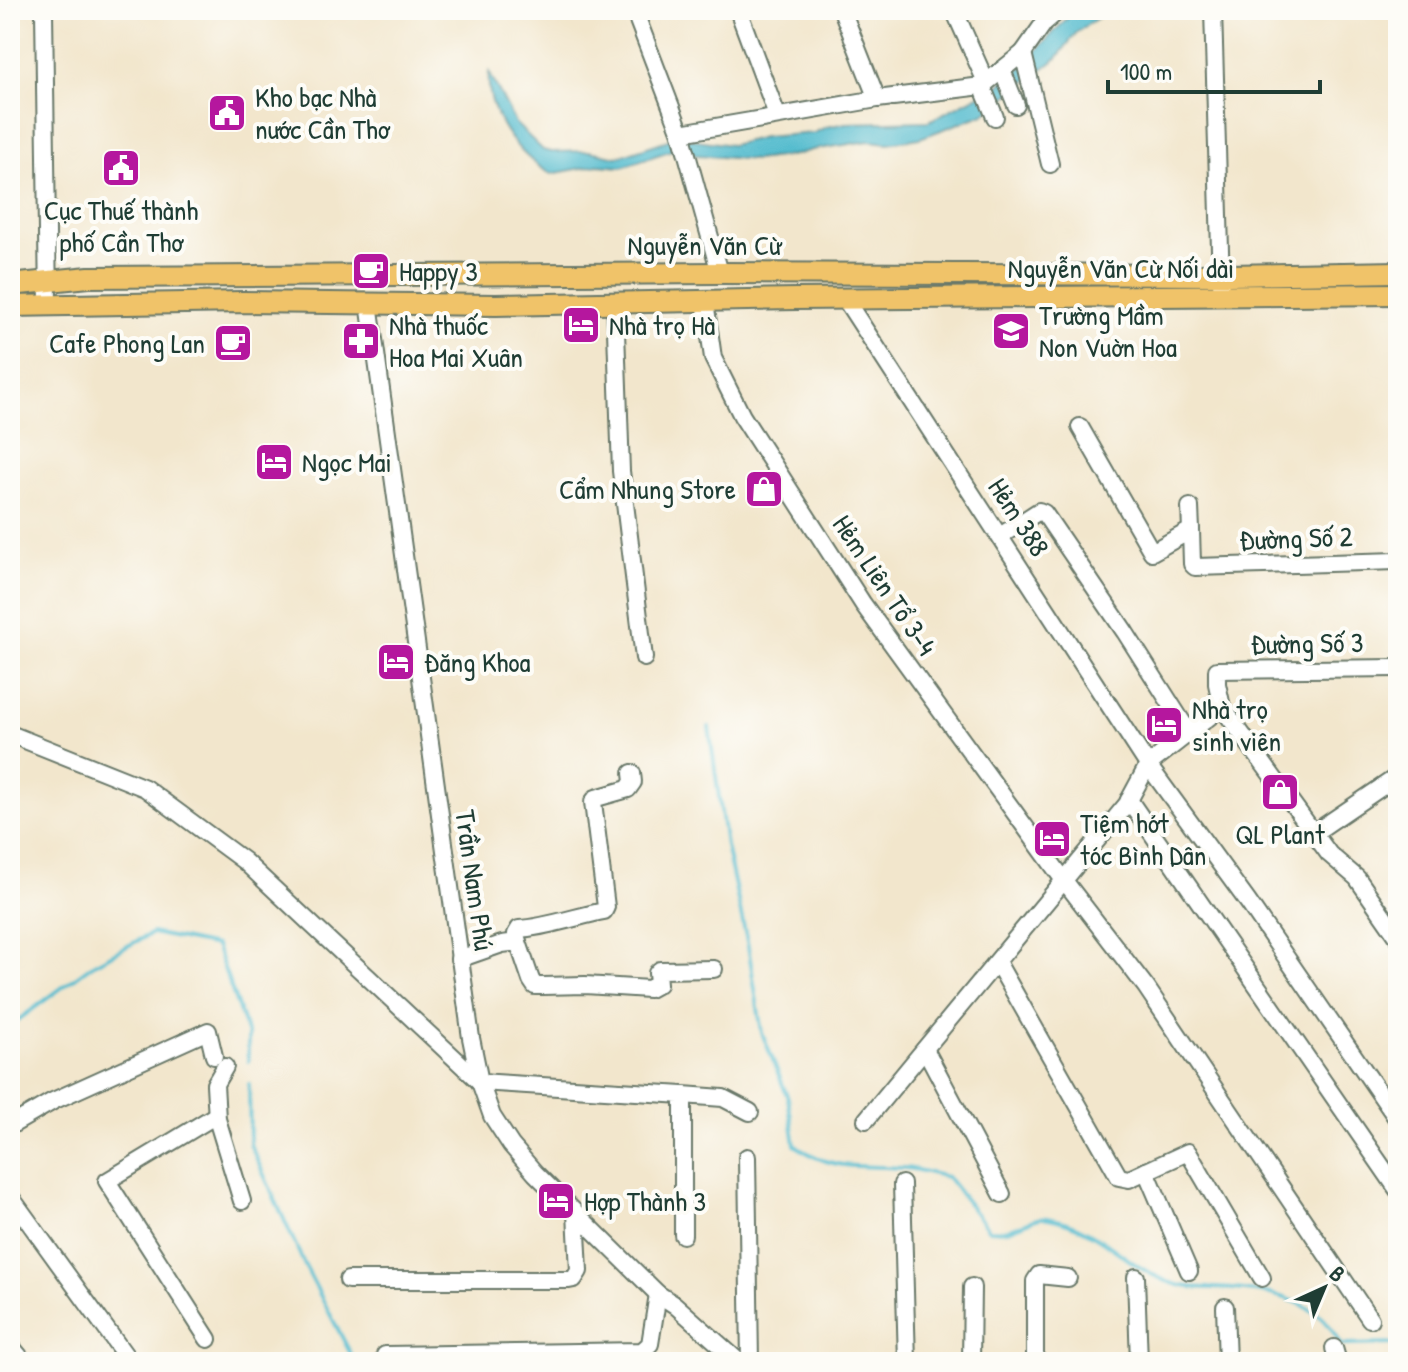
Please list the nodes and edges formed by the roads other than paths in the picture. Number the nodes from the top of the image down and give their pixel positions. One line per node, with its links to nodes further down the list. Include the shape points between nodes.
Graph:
1 (44, 10): 19 (street)
2 (634, 10): 15 (street)
3 (738, 10): 14 (street)
4 (842, 10): 11 (street)
5 (954, 10): 10 (street)
6 (1059, 10): 8 (street, via 1044,23)
7 (1213, 10): 21 (street)
8 (1024, 56): 9 (street); 16 (street)
9 (1003, 73): 10 (street); 12 (street)
10 (984, 86): 11 (street); 13 (street)
11 (877, 99): 14 (street)
12 (1014, 100)
13 (993, 113)
14 (777, 115): 15 (street)
15 (682, 134): 18 (street)
16 (1050, 164)
17 (1398, 272): 21 (main road, Nguyễn Văn Cừ)
18 (720, 273): 19 (main road, Nguyễn Văn Cừ, via 89,277); 21 (main road, Nguyễn Văn Cừ)
19 (48, 283): 20 (main road, Nguyễn Văn Cừ); 27 (street)
20 (10, 285)
21 (1221, 285): 22 (main road, Nguyễn Văn Cừ Nối dài); 23 (main road, Nguyễn Văn Cừ Nối dài)
22 (1398, 294)
23 (845, 299): 24 (main road, Nguyễn Văn Cừ); 32 (street, Hẻm 388)
24 (705, 301): 26 (main road, Nguyễn Văn Cừ); 44 (street, Hẻm Liên Tổ 3-4, via 713,358 742,416 863,604)
25 (369, 303): 26 (main road, Nguyễn Văn Cừ); 27 (main road, Nguyễn Văn Cừ); 47 (street, Trần Nam Phú)
26 (615, 303): 34 (street, via 621,471)
27 (48, 305): 28 (main road, Nguyễn Văn Cừ)
28 (10, 306)
29 (1080, 427): 31 (street, via 1155,558)
30 (1190, 507): 31 (street)
31 (1191, 530): 33 (street, Đường Số 2, via 1195,567)
32 (1000, 536): 37 (street, via 1039,511 1044,513); 39 (street, Hẻm 388)
33 (1398, 561)
34 (644, 658)
35 (1398, 668): 36 (street, Đường Số 3, via 1217,670)
36 (1222, 707): 37 (street); 43 (street)
37 (1188, 731): 39 (street)
38 (10, 734): 51 (street, via 145,788 231,852)
39 (1148, 765): 42 (street); 56 (street, Hẻm 388)
40 (632, 773): 46 (street, via 628,789 593,802 604,911 519,929)
41 (1398, 776): 43 (street)
42 (1129, 800): 44 (street); 61 (street)
43 (1314, 833): 45 (street, via 1333,859 1357,878)
44 (1063, 879): 48 (street); 75 (street, Hẻm Liên Tổ 3-4, via 1155,999)
45 (1398, 937)
46 (518, 942): 47 (street); 49 (street, via 535,986 649,989 658,984 660,970)
47 (459, 959): 51 (street, Trần Nam Phú)
48 (997, 962): 50 (street); 59 (street, via 1119,1177 1129,1179)
49 (714, 969)
50 (925, 1049): 55 (street); 62 (street)
51 (480, 1082): 52 (street); 65 (street, Trần Nam Phú, via 492,1116 511,1145)
52 (683, 1095): 53 (street, via 723,1098); 66 (street)
53 (750, 1112)
54 (217, 1119): 57 (street, via 220,1062 208,1031); 64 (street); 76 (street, via 212,1117 107,1181)
55 (866, 1120)
56 (1398, 1120)
57 (10, 1126)
58 (747, 1157): 82 (street)
59 (1146, 1171): 67 (street); 70 (street, via 1188,1152)
60 (902, 1184): 83 (street)
61 (1398, 1190)
62 (1002, 1194)
63 (10, 1196): 80 (street)
64 (242, 1201)
65 (576, 1213): 71 (street, via 579,1271 574,1279); 73 (street, Trần Nam Phú)
66 (683, 1235)
67 (1189, 1271)
68 (1136, 1277): 86 (street)
69 (1068, 1278): 85 (street, via 1039,1275 1035,1281)
70 (1262, 1278)
71 (348, 1280)
72 (972, 1287): 84 (street)
73 (658, 1294): 78 (street, via 650,1344 642,1351); 81 (street, Trần Nam Phú)
74 (1225, 1307): 87 (street)
75 (1370, 1319)
76 (208, 1339)
77 (10, 1345): 79 (street)
78 (385, 1355)
79 (24, 1362)
80 (130, 1362)
81 (739, 1362)
82 (750, 1362)
83 (907, 1362)
84 (971, 1362)
85 (1035, 1362)
86 (1139, 1362)
87 (1227, 1362)

